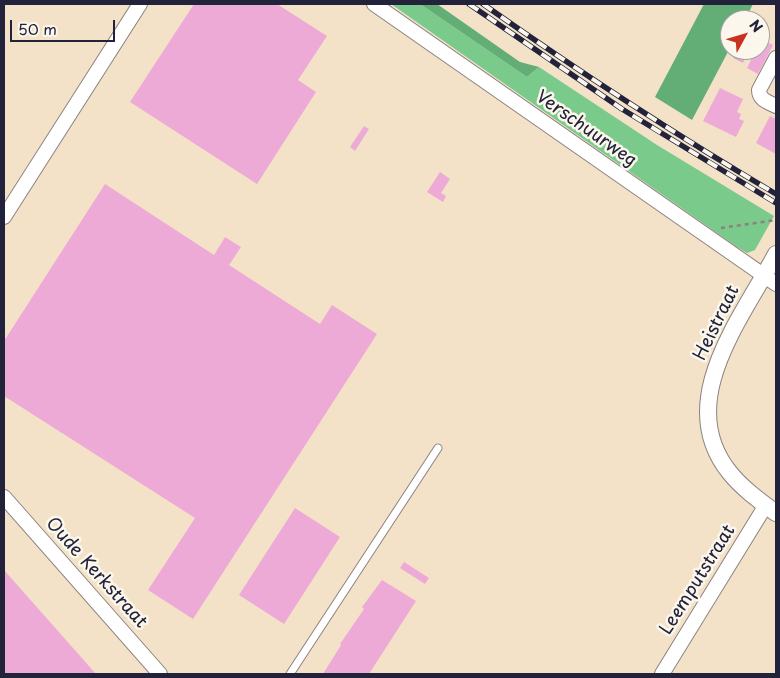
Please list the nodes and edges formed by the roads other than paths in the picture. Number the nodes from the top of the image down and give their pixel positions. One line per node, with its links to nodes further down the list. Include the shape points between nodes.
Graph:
1 (140, 4): 5 (street)
2 (374, 4): 7 (street, Verschuurweg)
3 (776, 58): 4 (street, via 759,90 761,98)
4 (776, 106)
5 (4, 217)
6 (776, 254): 7 (street, Heistraat)
7 (770, 280): 10 (street, Heistraat, via 737,321 719,359 709,399 709,422 715,448 730,472 748,492)
8 (438, 448): 12 (lane)
9 (4, 497): 11 (street, Oude Kerkstraat)
10 (771, 509): 13 (street, Leemputstraat)
11 (160, 674)
12 (290, 674)
13 (662, 674)

